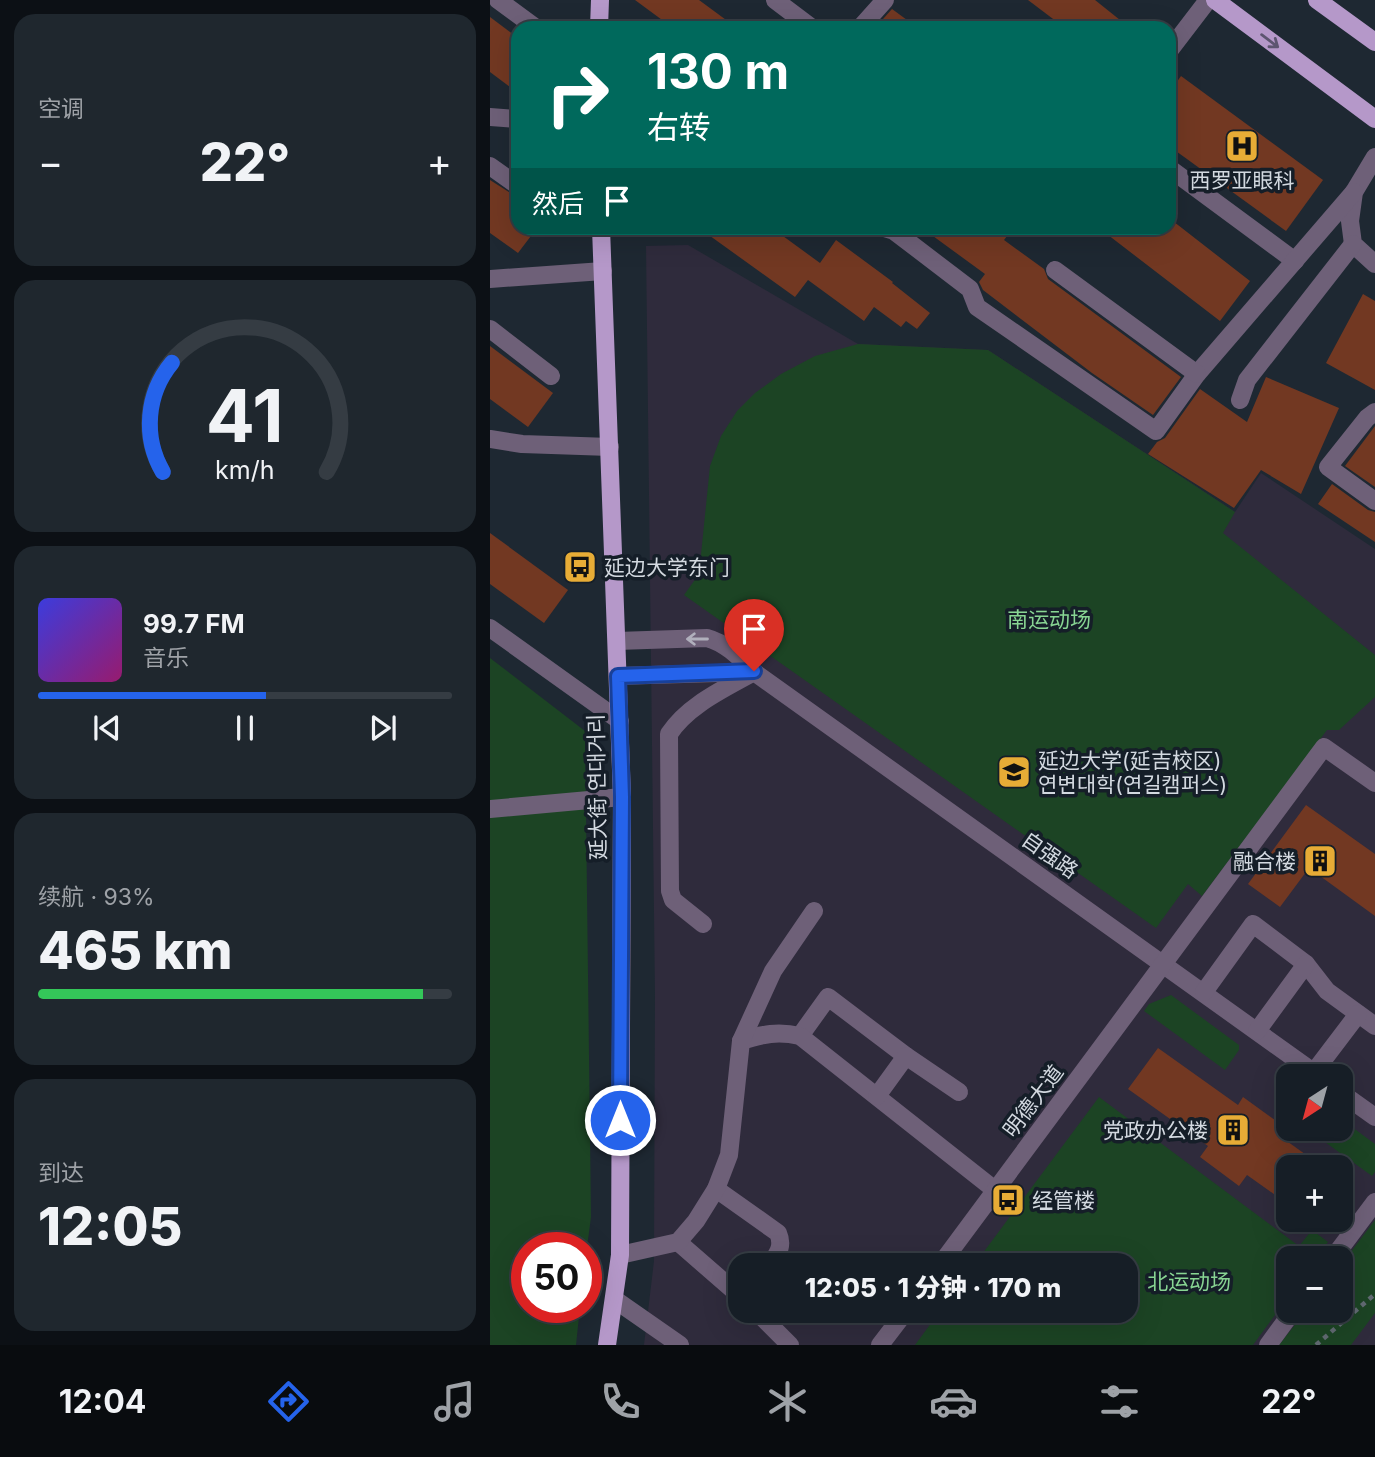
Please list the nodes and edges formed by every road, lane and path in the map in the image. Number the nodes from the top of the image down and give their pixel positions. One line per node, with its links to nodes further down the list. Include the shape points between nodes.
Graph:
1 (498, 0): 8 (lane)
2 (600, 0): 9 (main road)
3 (775, 0): 10 (lane)
4 (885, 0): 11 (lane)
5 (1208, 0): 12 (lane)
6 (1215, 0): 16 (main road, one-way to 16)
7 (1317, 0): 13 (main road)
8 (526, 21)
9 (602, 21)
10 (803, 21)
11 (866, 21)
12 (1176, 42)
13 (1375, 43)
14 (490, 117): 15 (lane)
15 (511, 118)
16 (1375, 119)
17 (1375, 158): 21 (lane)
18 (490, 166): 20 (lane)
19 (1176, 173): 25 (lane)
20 (511, 181)
21 (1353, 192): 24 (lane); 25 (lane)
22 (601, 235): 28 (main road, 延大街 연대거리)
23 (899, 235): 31 (lane, via 970,289 977,307 1156,431)
24 (1353, 244): 26 (lane); 33 (lane, via 1247,380)
25 (1295, 261): 31 (lane)
26 (1375, 264)
27 (1055, 270): 31 (lane)
28 (603, 271): 29 (lane); 36 (main road, 延大街 연대거리)
29 (490, 279)
30 (490, 329): 32 (lane)
31 (1197, 374)
32 (551, 376)
33 (1240, 400)
34 (1375, 412): 37 (lane, via 1328,467)
35 (490, 439): 36 (lane)
36 (610, 447): 39 (main road, 延大街 연대거리)
37 (1375, 501)
38 (490, 628): 42 (lane)
39 (617, 641): 40 (lane, 自强路, one-way to 39, via 735,653 707,638); 41 (main road, 延大街 연대거리)
40 (754, 671): 41 (lane); 47 (lane, via 692,709 669,734 670,891 673,900); 48 (lane, 自强路)
41 (618, 676): 42 (main road, 延大街 연대거리)
42 (620, 721): 44 (main road, 延大街 연대거리)
43 (1375, 783): 48 (lane, 明德大道, via 1324,747)
44 (622, 797): 45 (lane); 70 (main road, 延大街 연대거리)
45 (490, 808)
46 (814, 911): 55 (lane, via 774,971)
47 (703, 924)
48 (1164, 963): 50 (lane, 自强路); 64 (lane, 明德大道)
49 (1306, 964): 50 (lane, via 1253,924); 51 (lane, via 1327,991); 53 (lane)
50 (1203, 992): 53 (lane, 自强路)
51 (1358, 1014): 52 (lane); 58 (lane)
52 (1375, 1026)
53 (1257, 1031): 57 (lane, 自强路)
54 (800, 1036): 55 (lane, via 781,1031); 56 (lane, via 828,997); 60 (lane)
55 (741, 1041): 63 (lane, via 729,1156)
56 (906, 1056): 59 (lane); 60 (lane)
57 (1303, 1064)
58 (1324, 1064)
59 (959, 1092)
60 (877, 1096): 64 (lane)
61 (1353, 1100): 62 (lane)
62 (1373, 1112)
63 (716, 1189): 66 (lane); 68 (lane, via 778,1233)
64 (995, 1190): 69 (lane, 明德大道)
65 (1375, 1202): 67 (lane)
66 (678, 1242): 70 (lane); 71 (lane)
67 (1342, 1246)
68 (778, 1253)
69 (949, 1253)
70 (620, 1255): 73 (main road, 延大街 연대거리)
71 (728, 1286)
72 (1375, 1294): 82 (path)
73 (614, 1299): 77 (main road, 延大街 연대거리); 78 (lane)
74 (768, 1323): 79 (lane)
75 (897, 1323): 80 (lane)
76 (1284, 1323): 81 (lane)
77 (607, 1345)
78 (680, 1345)
79 (790, 1345)
80 (880, 1345)
81 (1268, 1345)
82 (1316, 1345)

